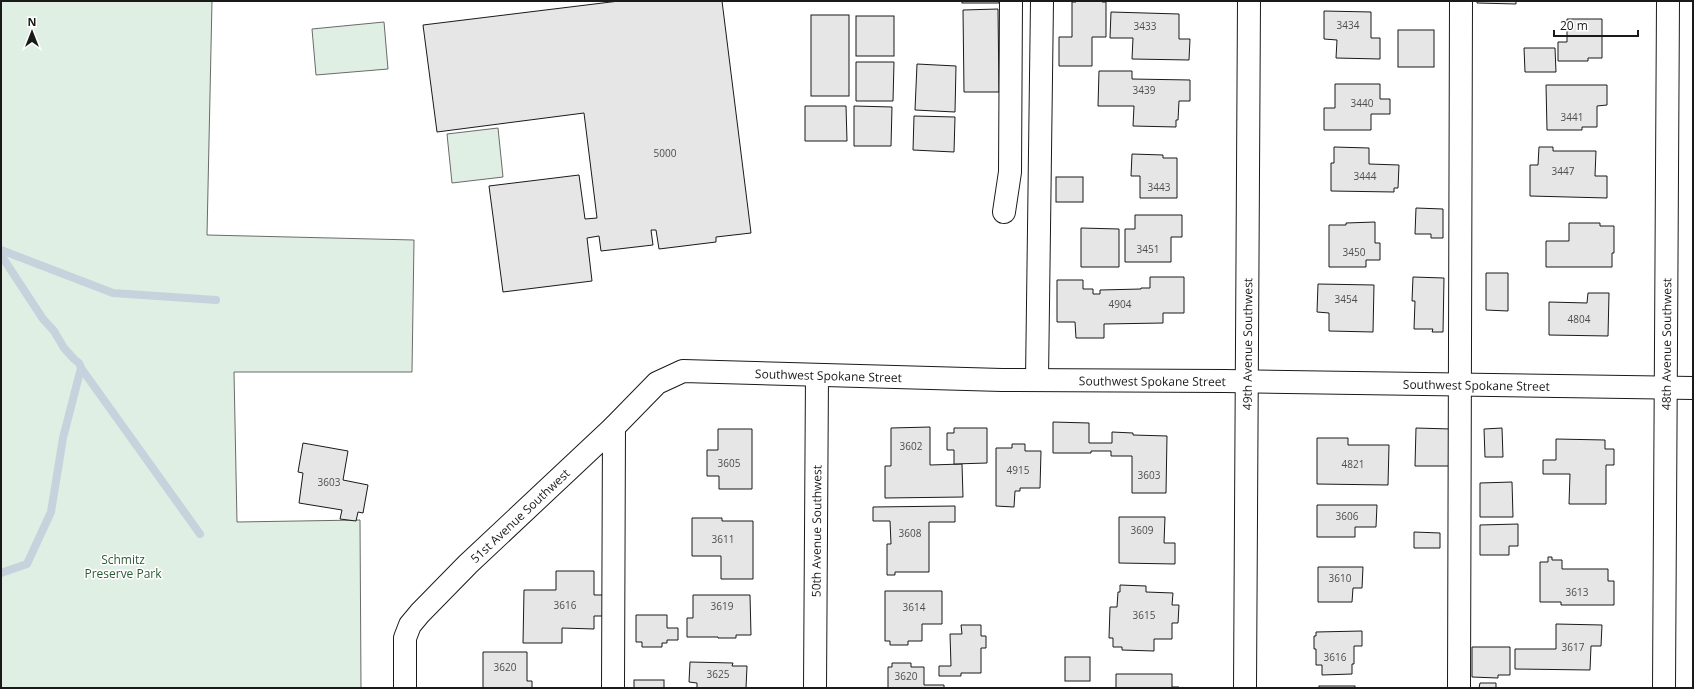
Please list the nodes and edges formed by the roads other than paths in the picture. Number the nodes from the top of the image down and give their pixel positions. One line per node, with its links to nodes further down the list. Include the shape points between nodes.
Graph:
1 (1011, 1): 6 (street, via 1010,172)
2 (1042, 1): 9 (street)
3 (1249, 1): 10 (street, 49th Avenue Southwest)
4 (1461, 1): 11 (street)
5 (1668, 1): 12 (street, 48th Avenue Southwest)
6 (1004, 212)
7 (683, 371): 8 (street, Southwest Spokane Street); 14 (street, 51st Avenue Southwest, via 657,383)
8 (817, 375): 9 (street, Southwest Spokane Street); 17 (street, 50th Avenue Southwest)
9 (1037, 380): 10 (street, Southwest Spokane Street)
10 (1246, 381): 11 (street, Southwest Spokane Street); 18 (street, 49th Avenue Southwest)
11 (1460, 384): 12 (street, Southwest Spokane Street); 19 (street)
12 (1664, 387): 13 (street, Southwest Spokane Street); 20 (street, 48th Avenue Southwest)
13 (1693, 388)
14 (614, 427): 15 (street, 51st Avenue Southwest, via 468,564 410,625 405,638); 16 (street)
15 (405, 688)
16 (613, 688)
17 (815, 688)
18 (1245, 688)
19 (1459, 688)
20 (1664, 688)

